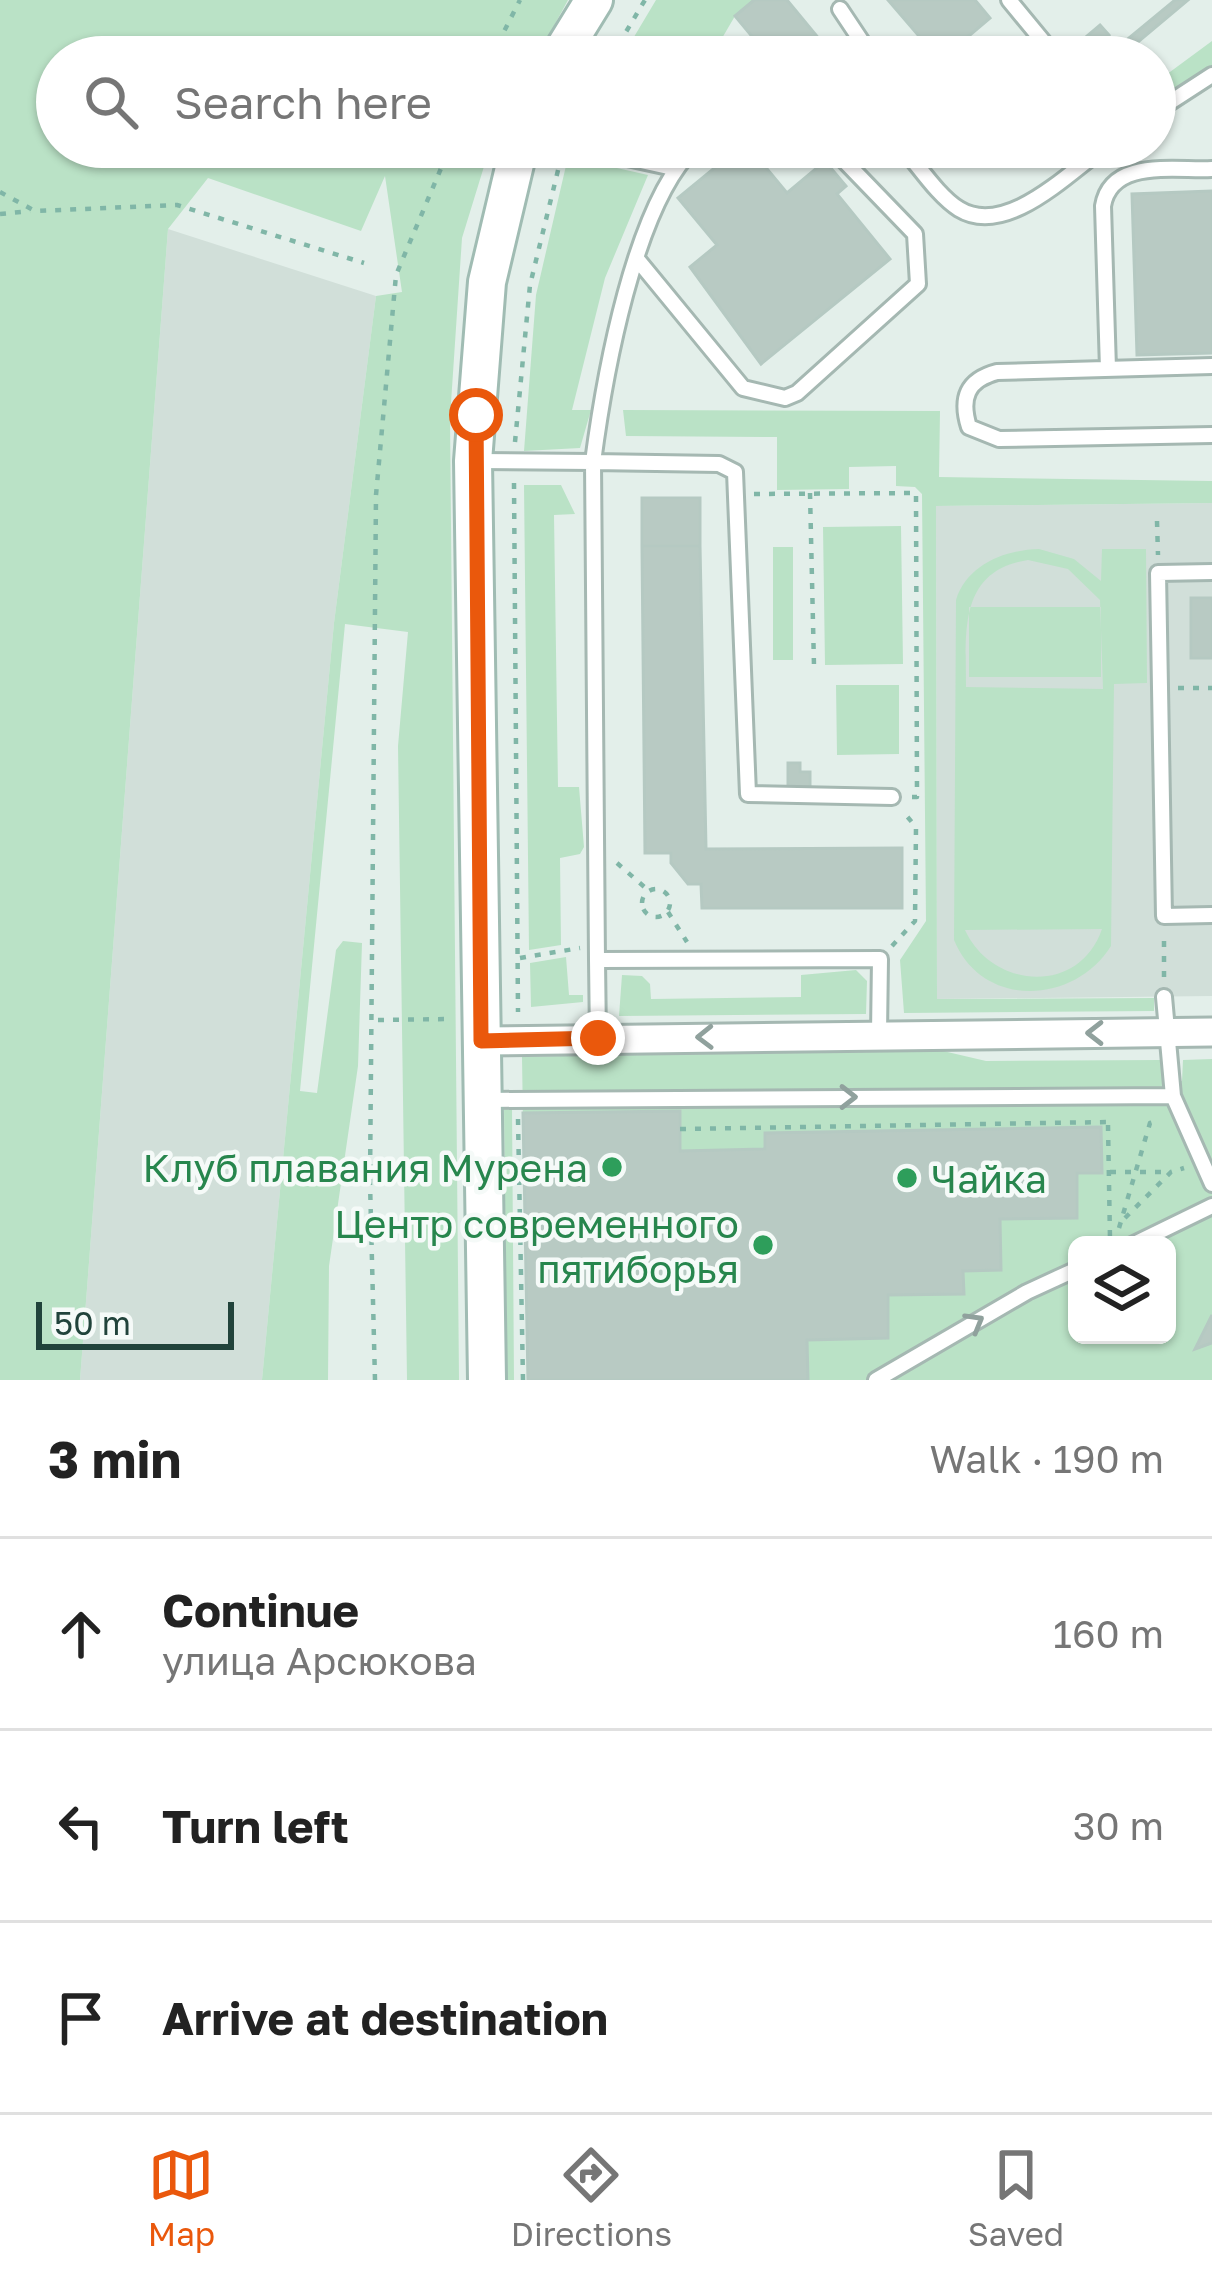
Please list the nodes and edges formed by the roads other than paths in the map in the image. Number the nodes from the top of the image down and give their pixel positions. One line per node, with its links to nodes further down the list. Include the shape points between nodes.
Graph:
1 (594, 0): 4 (street)
2 (1009, 0): 6 (lane)
3 (841, 9): 5 (lane)
4 (572, 36)
5 (858, 36)
6 (1039, 36)
7 (1212, 75): 8 (lane)
8 (1176, 98)
9 (515, 168): 19 (street, via 487,282)
10 (673, 168): 15 (lane)
11 (851, 168): 15 (lane, via 915,234 918,284 797,393 785,398 743,388)
12 (921, 168): 13 (lane, via 958,208 986,218 1012,212)
13 (1076, 168)
14 (1212, 169): 17 (lane, via 1130,172 1110,185 1103,206)
15 (637, 260): 20 (lane)
16 (1212, 366): 17 (lane)
17 (1108, 369): 18 (lane, via 984,376 964,395 969,427 999,439)
18 (1212, 435)
19 (472, 461): 20 (lane); 26 (street)
20 (593, 462): 22 (lane, via 719,464 735,472 743,786 757,798); 24 (lane)
21 (1212, 572): 23 (lane, via 1158,573 1165,916)
22 (892, 797)
23 (1212, 915)
24 (597, 952): 29 (lane, via 880,959); 30 (lane)
25 (1164, 997): 28 (lane)
26 (472, 1030): 30 (street, via 519,1040); 32 (street)
27 (1212, 1031): 28 (street)
28 (1166, 1033): 29 (street, one-way to 29); 31 (lane)
29 (879, 1034): 30 (street, one-way to 30)
30 (598, 1038)
31 (1173, 1096): 32 (lane, one-way to 31); 33 (lane)
32 (499, 1100): 37 (street)
33 (1212, 1184)
34 (1212, 1206): 35 (lane)
35 (1150, 1236)
36 (1068, 1273): 38 (lane, one-way to 36)
37 (487, 1380)
38 (876, 1380)

